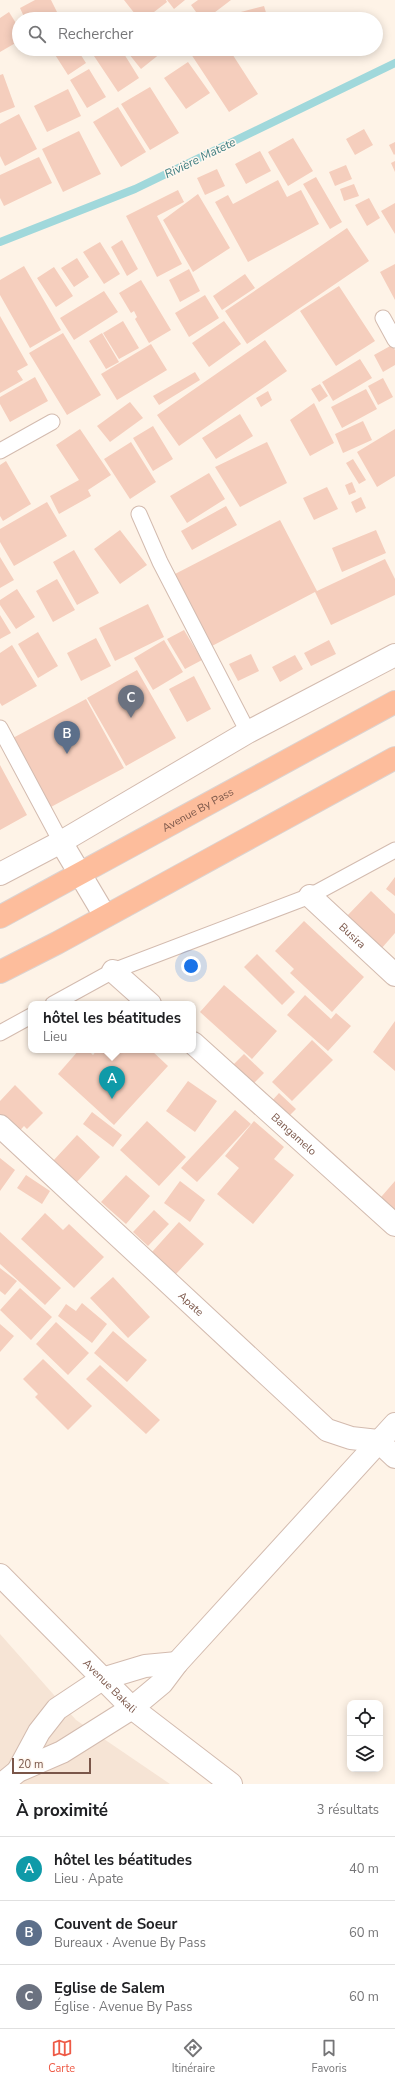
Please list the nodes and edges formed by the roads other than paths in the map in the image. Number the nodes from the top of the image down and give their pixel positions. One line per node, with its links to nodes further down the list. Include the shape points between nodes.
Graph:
1 (383, 318): 2 (lane)
2 (395, 340)
3 (52, 422): 4 (lane)
4 (0, 451)
5 (139, 514): 9 (lane, via 160,562)
6 (395, 655): 9 (street)
7 (395, 702): 14 (highway, Avenue By Pass)
8 (0, 728): 11 (lane)
9 (248, 732): 11 (street)
10 (395, 758): 16 (highway)
11 (61, 842): 13 (street); 14 (street)
12 (395, 850): 15 (lane)
13 (0, 874)
14 (80, 874): 16 (street); 17 (highway, Avenue By Pass)
15 (310, 896): 18 (lane); 20 (street, Busira)
16 (105, 916): 19 (highway)
17 (0, 917)
18 (113, 971): 21 (lane); 22 (street)
19 (0, 972)
20 (395, 975)
21 (58, 1001)
22 (147, 1001)
23 (28, 1018): 24 (lane)
24 (0, 1033)
25 (196, 1046): 27 (street, Bangamelo)
26 (0, 1126): 29 (street, Apate, via 327,1430 351,1438)
27 (395, 1225)
28 (395, 1424): 29 (street)
29 (378, 1441): 30 (street); 32 (street)
30 (395, 1457)
31 (0, 1575): 33 (street, Avenue Bakali)
32 (177, 1663): 33 (street, via 145,1666); 34 (street, via 162,1683)
33 (102, 1679): 34 (street, Avenue Bakali); 35 (street, via 57,1709)
34 (132, 1708): 35 (street, via 62,1752); 36 (street, Avenue Bakali)
35 (6, 1779)
36 (231, 1784)

